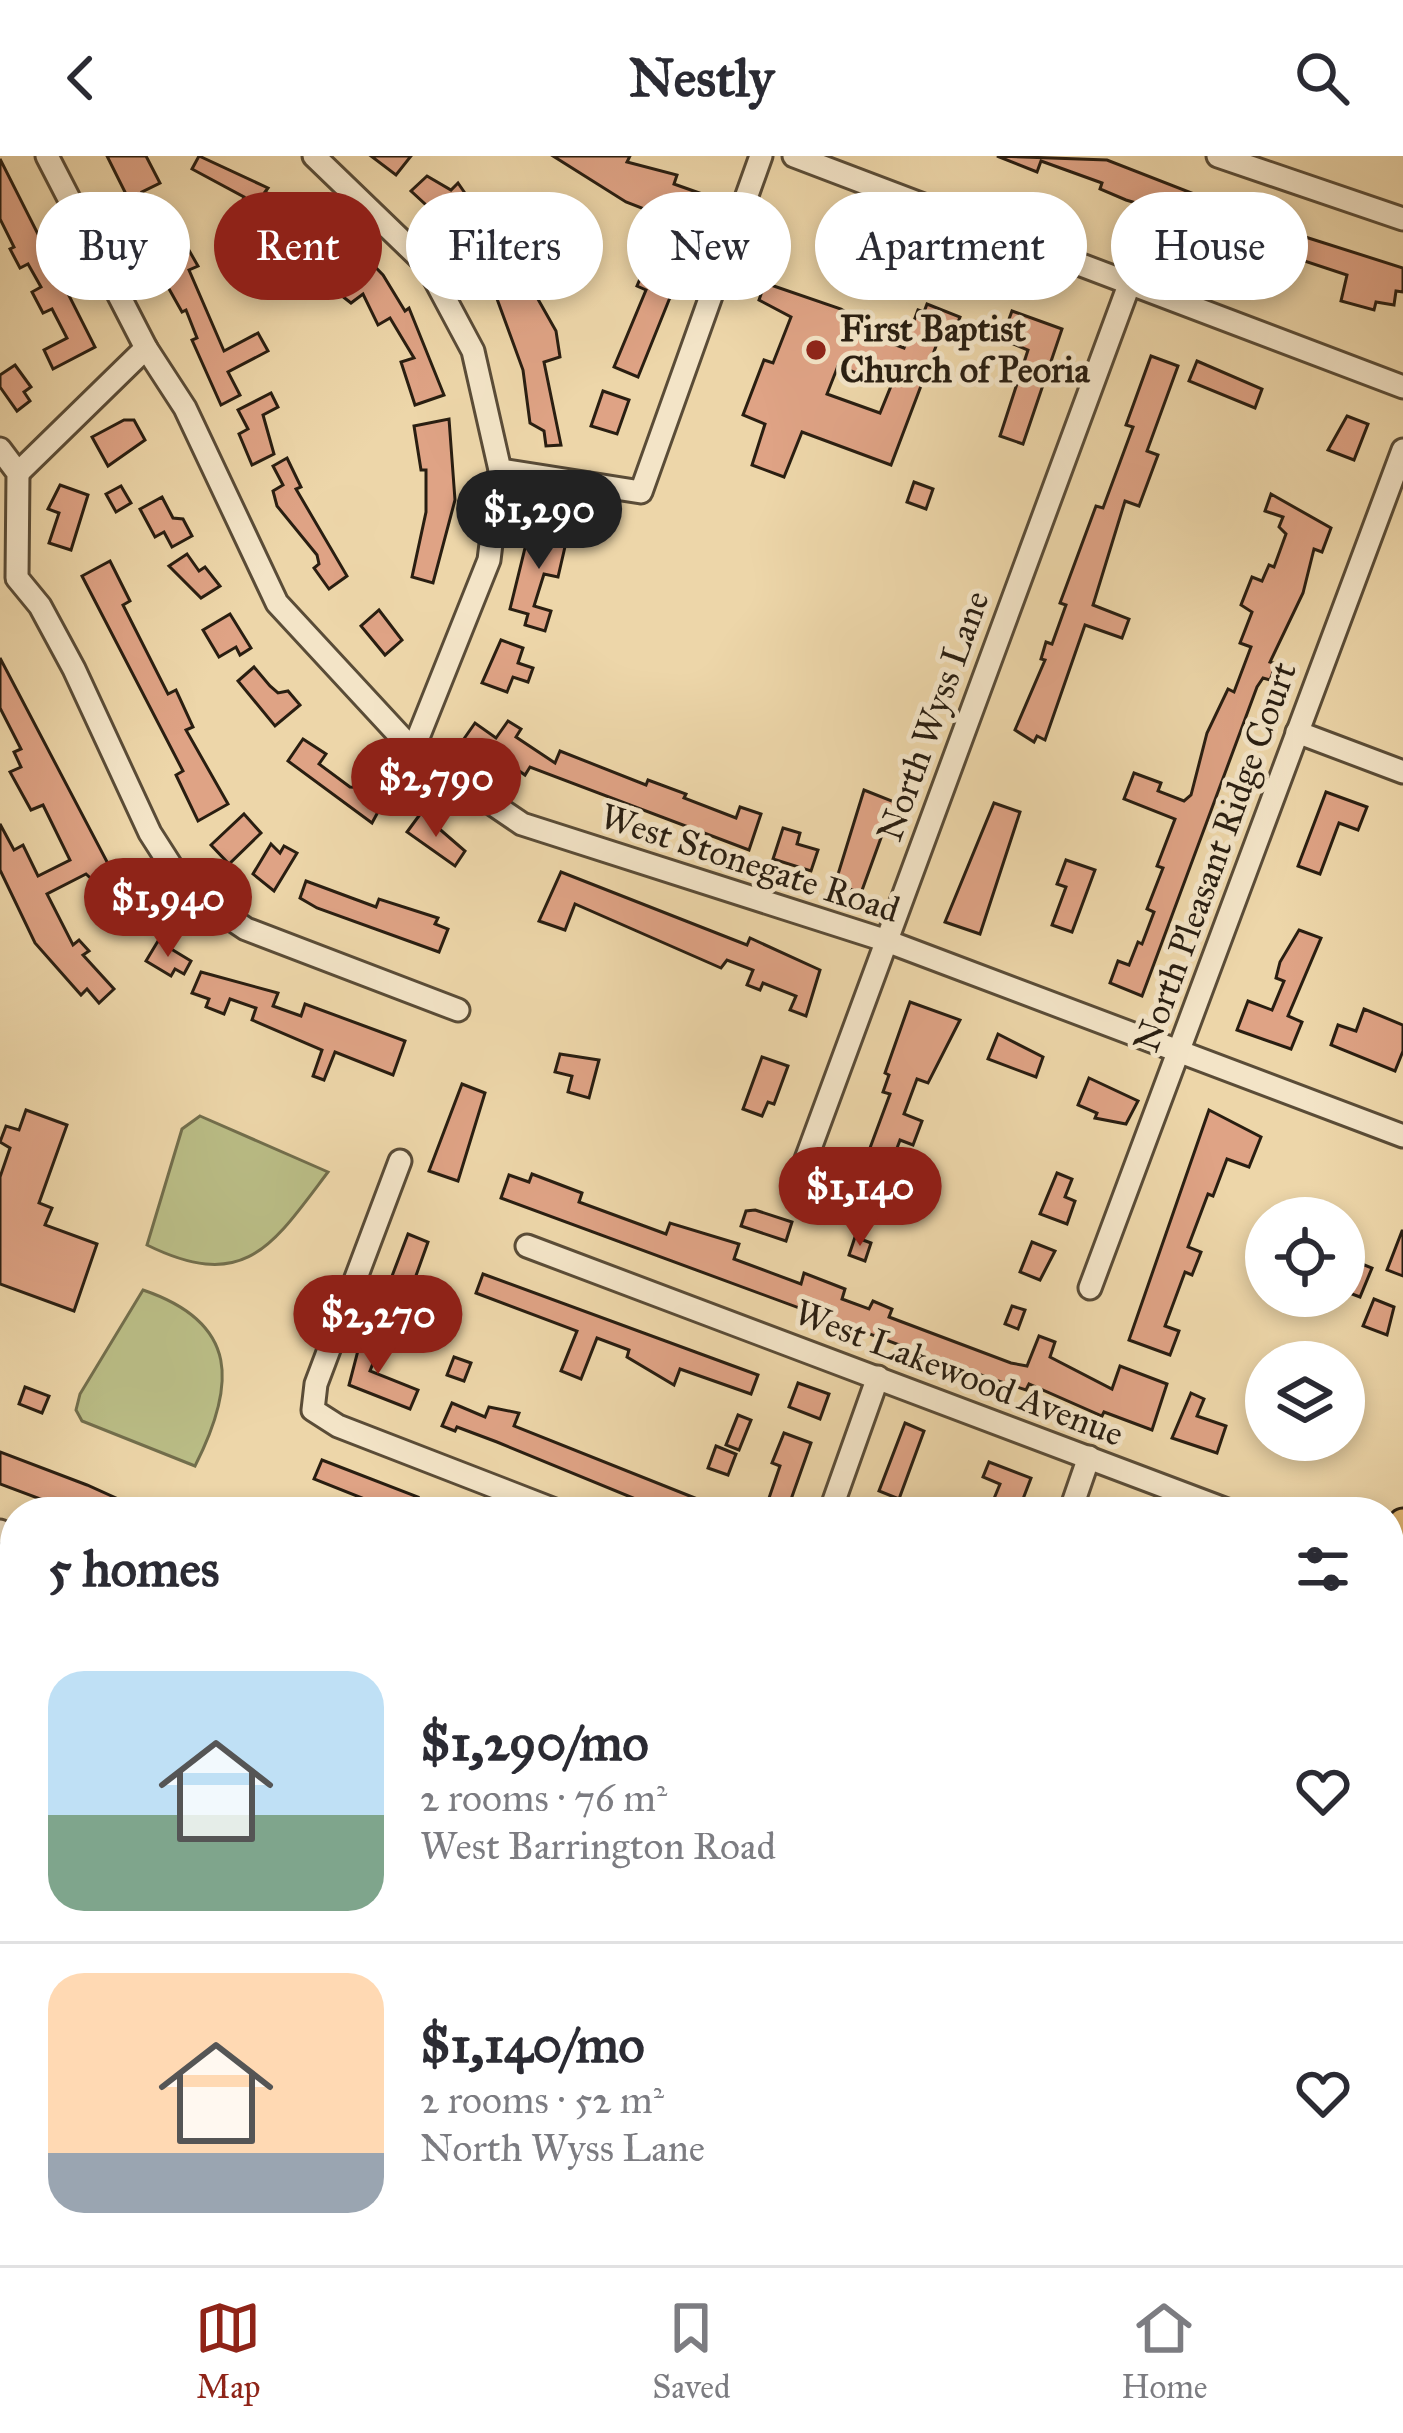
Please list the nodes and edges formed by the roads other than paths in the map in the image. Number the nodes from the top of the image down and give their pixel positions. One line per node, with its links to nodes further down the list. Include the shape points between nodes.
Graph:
1 (47, 156): 11 (street, West Stonegate Road)
2 (316, 156): 15 (street, via 428,265 473,351)
3 (761, 156): 15 (street, via 641,492)
4 (794, 156): 8 (street)
5 (1218, 156): 6 (street)
6 (1242, 160): 7 (street)
7 (1403, 219)
8 (1111, 278)
9 (1123, 300): 21 (street, North Wyss Lane)
10 (1168, 300): 12 (street)
11 (146, 348): 16 (street); 19 (street, West Stonegate Road, via 185,408 277,603)
12 (1403, 392)
13 (0, 448): 16 (street)
14 (1403, 450): 18 (street, North Pleasant Ridge Court)
15 (500, 470): 19 (street, via 489,560)
16 (18, 473): 17 (street)
17 (9, 582): 22 (street, via 40,606 150,833 203,901 245,929)
18 (1297, 732): 20 (street); 23 (street, North Pleasant Ridge Court)
19 (412, 750): 21 (street, West Stonegate Road, via 522,824)
20 (1403, 772)
21 (884, 940): 23 (street, West Stonegate Road); 26 (street, North Wyss Lane)
22 (458, 1010)
23 (1178, 1052): 24 (street, West Stonegate Road); 28 (street, North Pleasant Ridge Court)
24 (1403, 1136)
25 (400, 1161): 31 (street, via 313,1410)
26 (802, 1170)
27 (527, 1246): 29 (street, West Lakewood Avenue)
28 (1090, 1288)
29 (878, 1377): 30 (street, West Lakewood Avenue); 32 (street)
30 (1089, 1457): 33 (street); 34 (street, West Lakewood Avenue)
31 (521, 1497)
32 (835, 1497)
33 (1075, 1497)
34 (1193, 1497)

